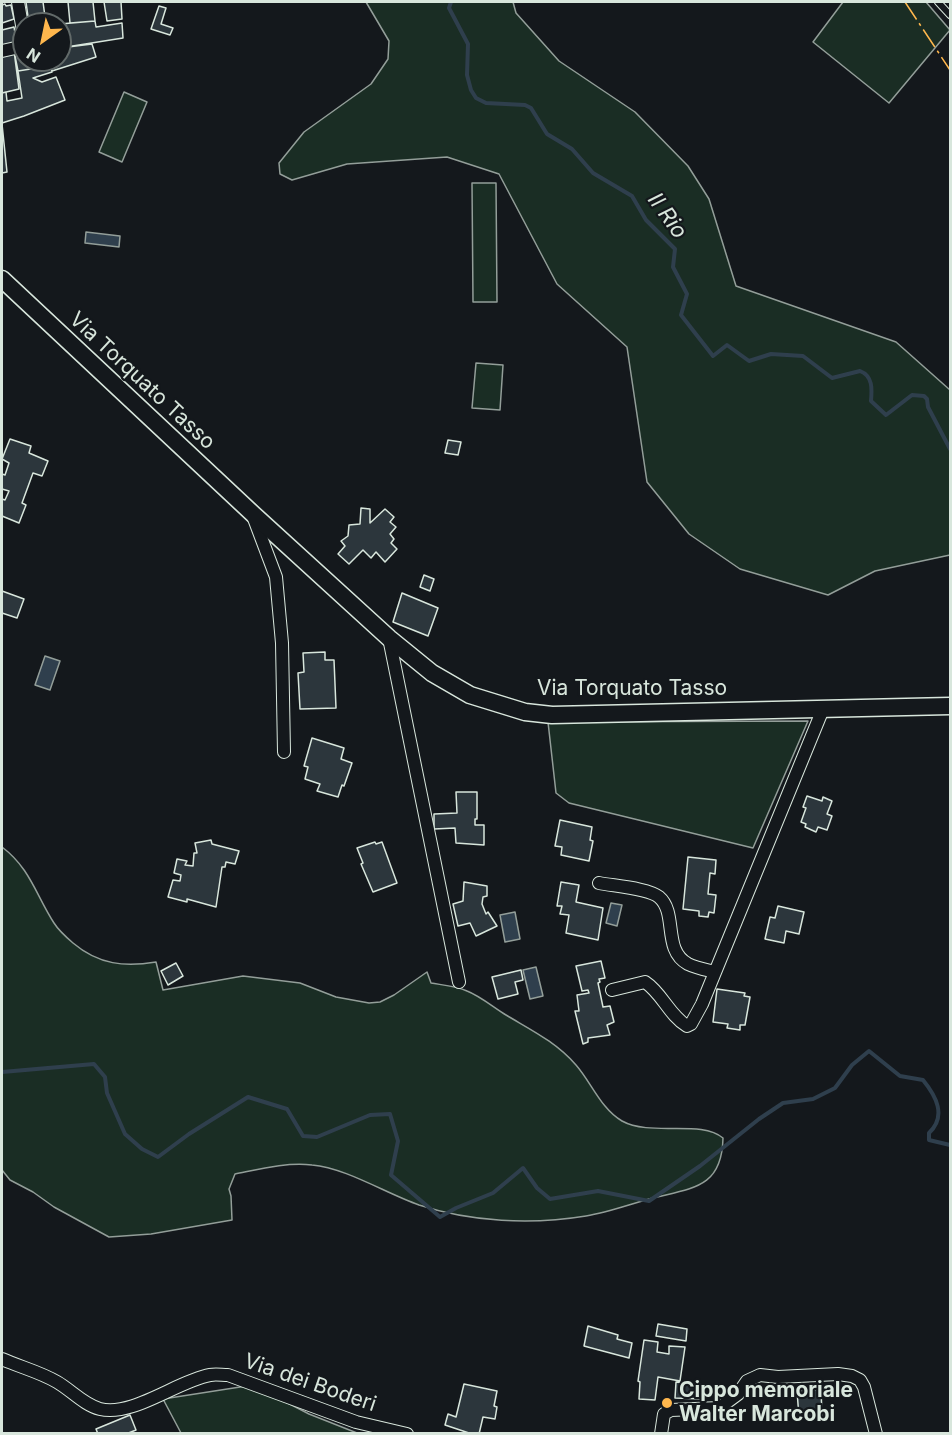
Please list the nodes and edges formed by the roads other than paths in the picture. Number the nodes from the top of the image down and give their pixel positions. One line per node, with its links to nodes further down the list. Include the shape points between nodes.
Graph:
1 (938, 2): 2 (lane)
2 (951, 15)
3 (2, 279): 4 (street, Via Torquato Tasso)
4 (253, 514): 5 (street, Via Torquato Tasso); 8 (street, Via Torquato Tasso, via 276,578 282,643)
5 (389, 638): 7 (street, Via Torquato Tasso, via 432,674 470,694 525,712 580,715); 11 (street)
6 (951, 706): 7 (street, Via Torquato Tasso)
7 (823, 709): 10 (street)
8 (284, 752)
9 (599, 883): 10 (street, via 658,897 666,904 679,957)
10 (715, 972): 12 (street, via 702,1004 687,1026 656,989 645,982)
11 (459, 982)
12 (612, 990)
13 (2, 1359): 14 (street, Via dei Boderi, via 55,1381 101,1409 134,1405 189,1381 228,1375 356,1422)
14 (407, 1434)
15 (661, 1434): 16 (street, via 664,1414 671,1410 719,1408 753,1376 838,1374 860,1380)
16 (876, 1434)

